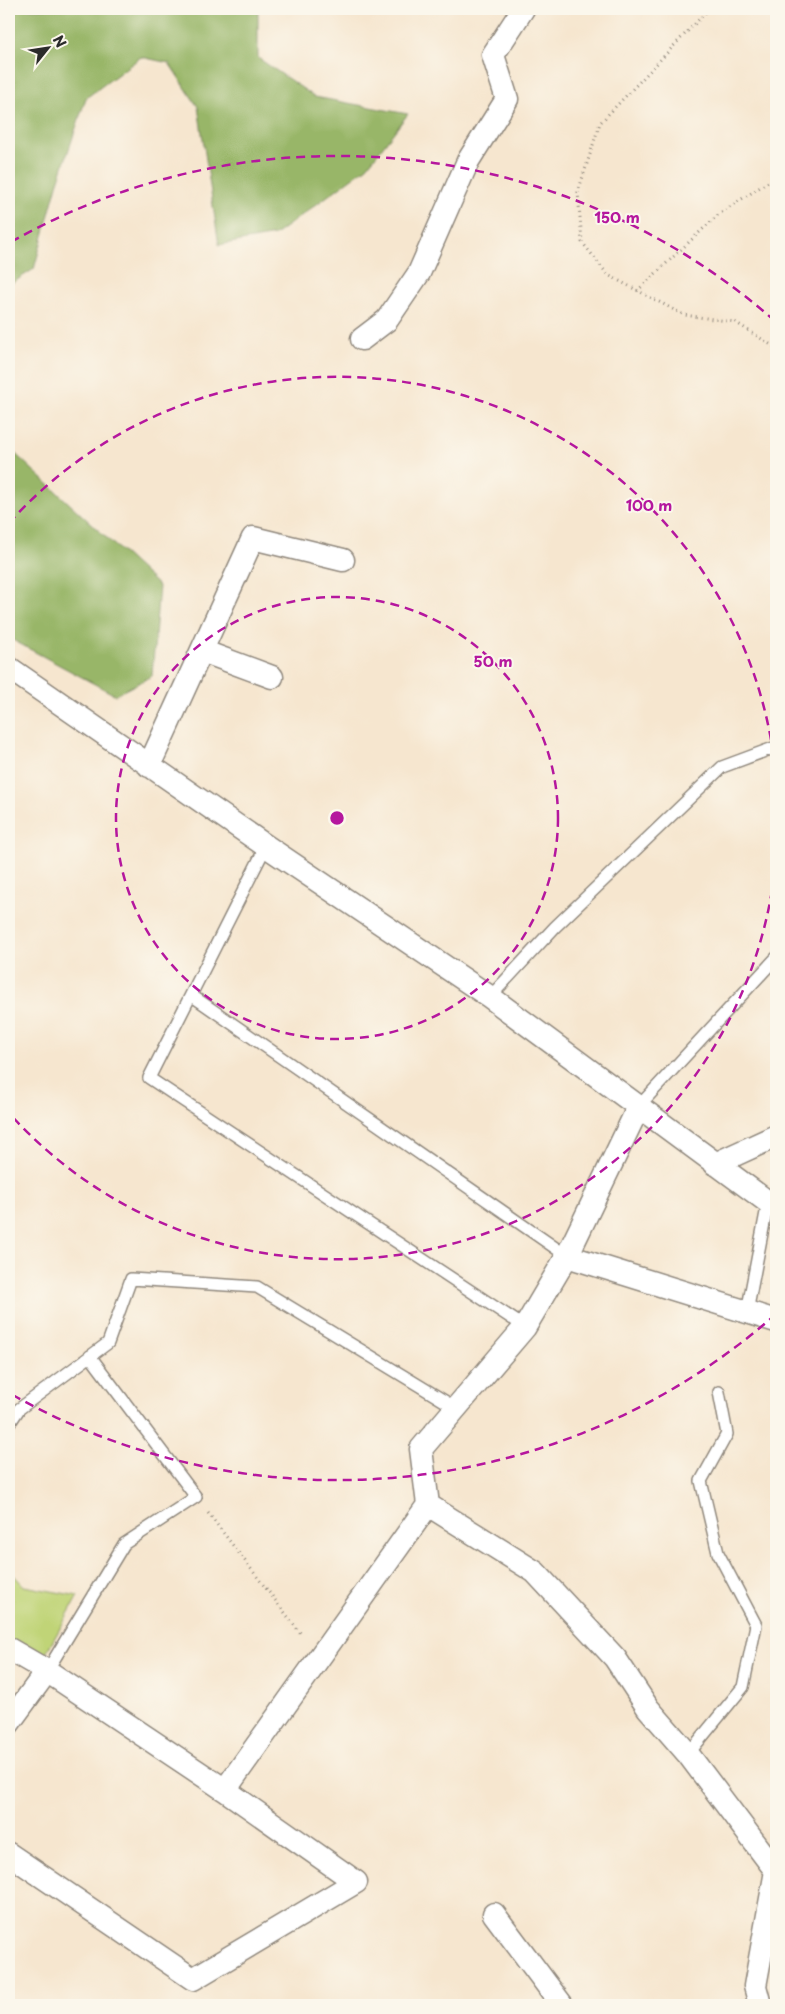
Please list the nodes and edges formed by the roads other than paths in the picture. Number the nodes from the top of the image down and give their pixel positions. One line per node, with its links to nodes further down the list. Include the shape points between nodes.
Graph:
1 (523, 9): 2 (street, via 493,55 506,99 468,161 419,273 387,320)
2 (362, 339)
3 (344, 560): 4 (street, via 253,538)
4 (202, 651): 6 (street); 8 (street)
5 (9, 668): 8 (street)
6 (272, 677)
7 (776, 747): 12 (lane, via 722,766 555,928)
8 (149, 766): 9 (street)
9 (266, 846): 11 (lane); 12 (street)
10 (776, 958): 13 (lane)
11 (191, 995): 17 (lane); 20 (lane, via 149,1078)
12 (490, 997): 13 (street)
13 (639, 1106): 15 (street); 17 (street)
14 (776, 1136): 15 (street)
15 (715, 1164): 16 (street)
16 (772, 1205): 18 (lane)
17 (566, 1256): 18 (street); 20 (street)
18 (747, 1312): 19 (street)
19 (776, 1322)
20 (525, 1327): 23 (street)
21 (90, 1356): 23 (lane, via 108,1343 131,1279 257,1287); 24 (lane, via 19,1409); 27 (lane, via 196,1497 124,1544)
22 (719, 1392): 29 (lane, via 727,1434 701,1481 718,1553 756,1625 743,1687)
23 (456, 1408): 25 (street, via 421,1449)
24 (9, 1424)
25 (428, 1505): 29 (street, via 534,1572 615,1658 648,1708); 30 (street)
26 (9, 1649): 27 (street)
27 (47, 1671): 28 (street); 30 (street)
28 (9, 1723)
29 (688, 1754): 34 (street, via 776,1872 755,1986)
30 (225, 1790): 31 (street, via 356,1882 193,1979)
31 (9, 1854)
32 (494, 1914): 33 (street)
33 (562, 2005)
34 (760, 2005)

